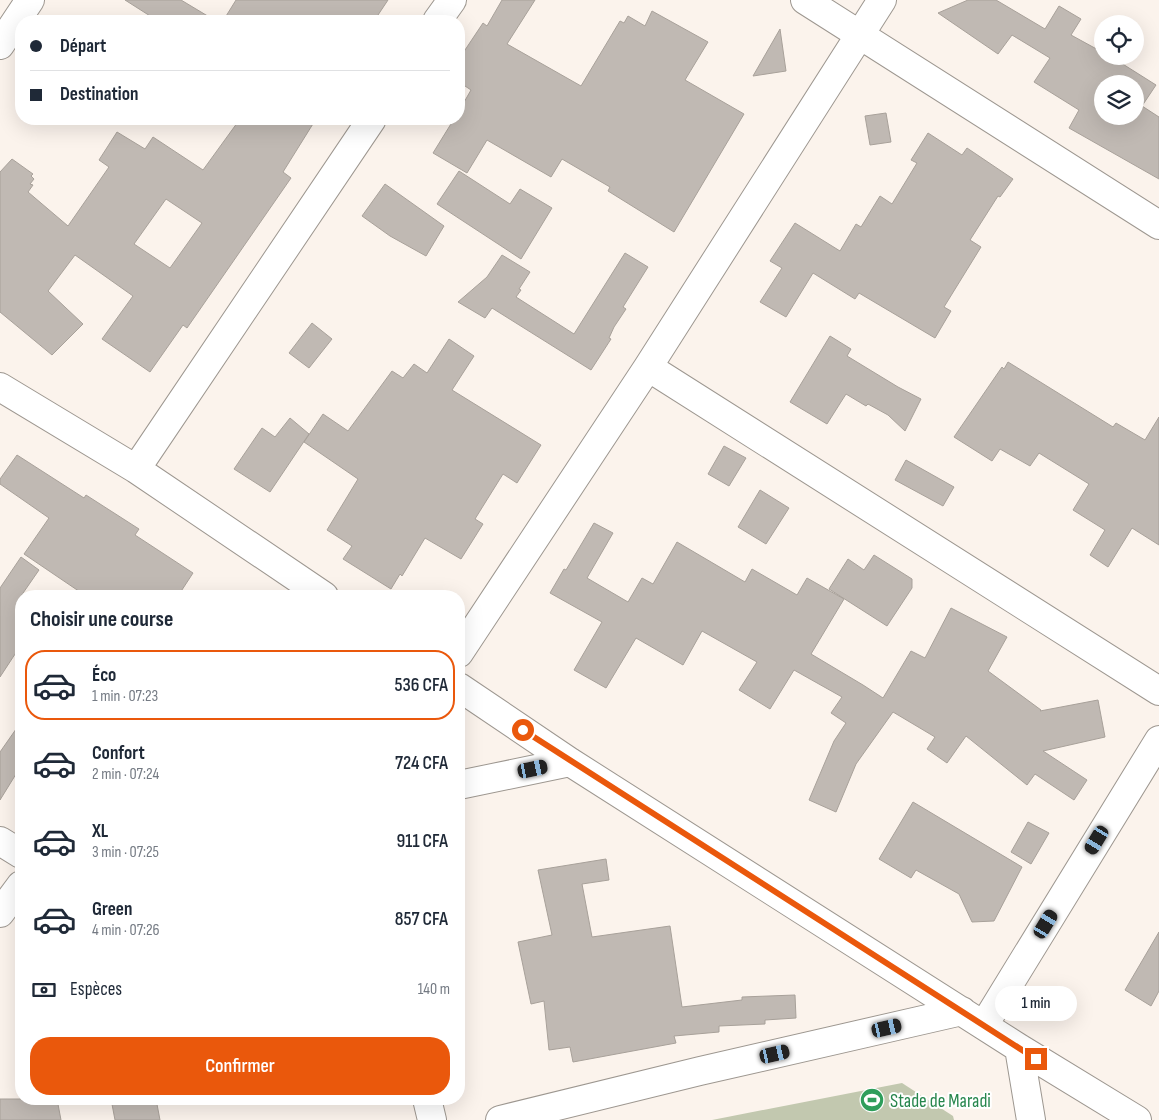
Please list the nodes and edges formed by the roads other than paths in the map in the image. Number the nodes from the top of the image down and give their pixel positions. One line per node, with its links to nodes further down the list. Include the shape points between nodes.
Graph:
1 (30, 0): 5 (street)
2 (452, 0): 6 (street)
3 (805, 0): 8 (street)
4 (882, 0): 8 (street)
5 (20, 15)
6 (441, 15)
7 (15, 23): 9 (street)
8 (860, 34): 11 (street); 12 (street)
9 (0, 46)
10 (368, 125): 14 (street)
11 (1159, 225)
12 (648, 367): 16 (street); 18 (street)
13 (0, 387): 14 (street)
14 (136, 469): 15 (street)
15 (315, 590)
16 (465, 644)
17 (465, 691): 20 (street)
18 (1159, 691)
19 (1159, 740): 27 (street)
20 (570, 762): 21 (street); 26 (street)
21 (465, 783)
22 (0, 841): 23 (street)
23 (15, 850)
24 (15, 893): 25 (street)
25 (0, 913)
26 (962, 1011): 27 (street); 31 (street)
27 (984, 1025): 28 (street)
28 (1019, 1048): 32 (street); 33 (street)
29 (428, 1105): 30 (street)
30 (432, 1120)
31 (500, 1120)
32 (1031, 1120)
33 (1137, 1120)

